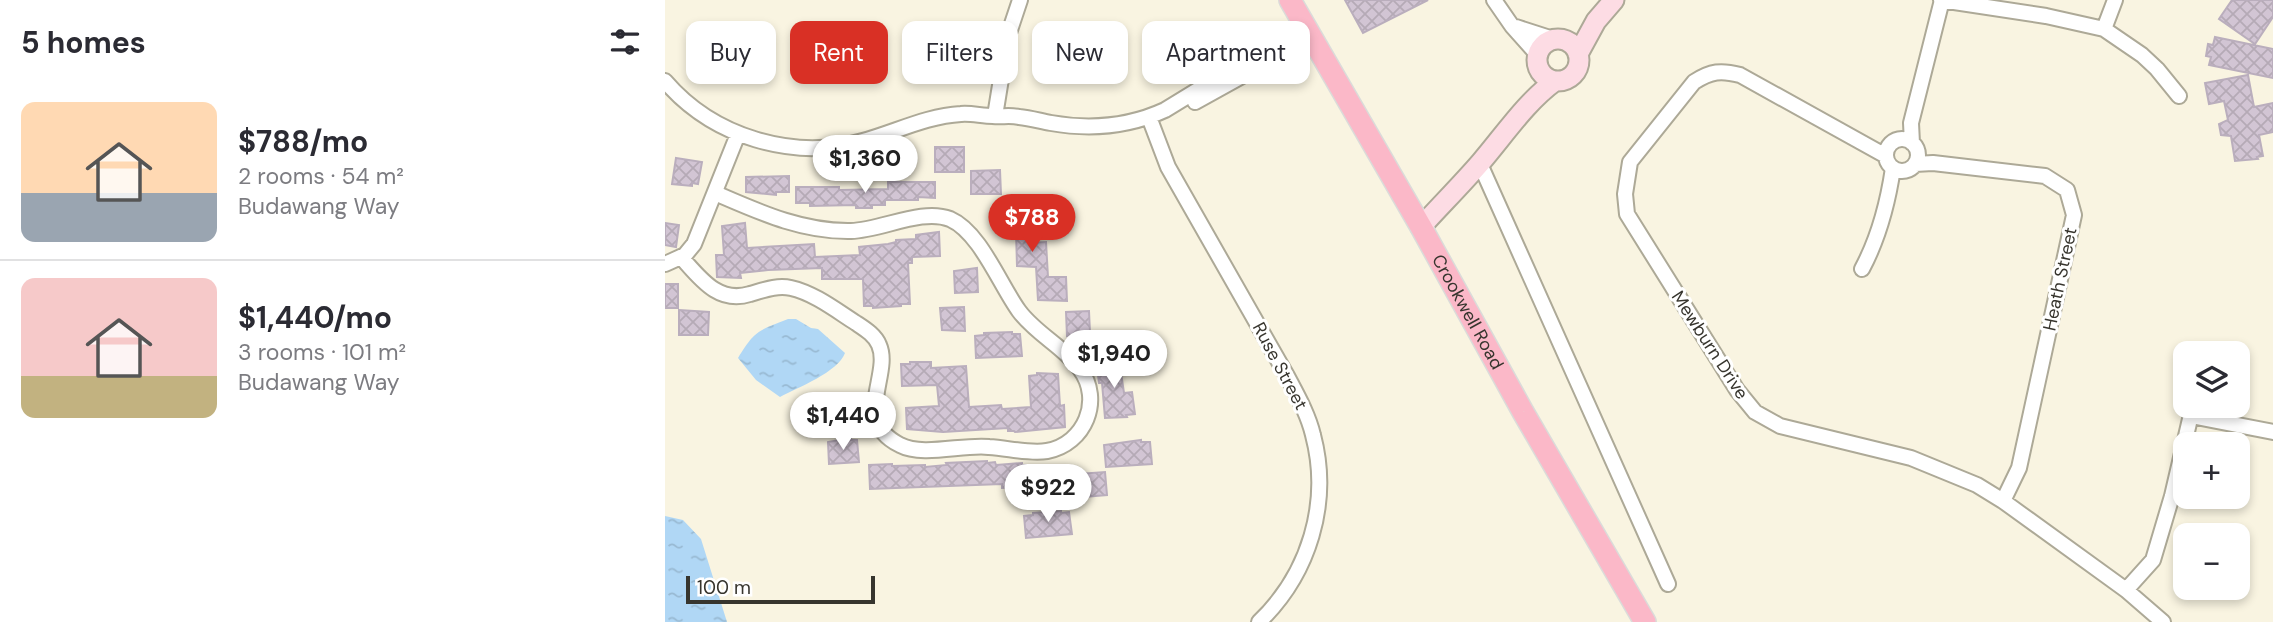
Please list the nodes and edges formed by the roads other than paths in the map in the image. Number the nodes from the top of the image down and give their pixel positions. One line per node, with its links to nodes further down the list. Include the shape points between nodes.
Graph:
1 (1020, 0): 20 (street, via 1008,36)
2 (1290, 0): 7 (main road, Crookwell Road)
3 (1494, 0): 9 (street)
4 (1614, 0): 8 (street)
5 (1941, 0): 10 (street); 23 (street)
6 (2115, 0): 10 (street)
7 (1302, 21)
8 (1596, 21): 12 (street); 13 (street)
9 (1512, 26): 12 (street); 14 (street)
10 (2103, 29): 18 (street, via 2142,55)
11 (1310, 34): 26 (main road, Crookwell Road)
12 (1557, 39): 13 (street, via 1572,44); 14 (street, via 1543,44)
13 (1578, 54): 16 (street, via 1574,74)
14 (1538, 61): 16 (street, via 1545,77); 19 (street)
15 (665, 81): 22 (street, via 694,109)
16 (1555, 81): 19 (street)
17 (1212, 84): 21 (street)
18 (2179, 96)
19 (1531, 102): 24 (street)
20 (995, 117): 21 (street, via 1018,116 1081,127); 22 (street, via 937,117 866,141 819,149 770,144)
21 (1150, 121): 37 (street, Ruse Street, via 1168,167 1287,376 1313,435 1319,463 1314,529 1302,564)
22 (738, 134): 25 (street)
23 (1902, 155): 29 (street); 33 (street, Heath Street, via 2045,176 2067,190 2074,215 2019,468); 33 (street, Mewburn Drive, via 1831,127 1740,75 1708,73 1694,82 1630,162 1627,214 1755,412 1780,426 1911,458)
24 (1480, 164): 26 (street); 34 (street)
25 (715, 193): 27 (street, via 700,234); 27 (street, via 789,223 830,230 870,230 926,216 951,219 972,236 1027,321 1079,367 1089,387 1087,420 1074,438 1044,451 903,447 878,421 875,399 881,353 869,332 790,288 732,297 715,291)
26 (1421, 227): 36 (main road, Crookwell Road)
27 (681, 257): 28 (street)
28 (665, 264)
29 (1862, 269)
30 (2190, 418): 35 (street, via 2153,559)
31 (2219, 418): 32 (street)
32 (2273, 432)
33 (2003, 501): 35 (street, Mewburn Drive)
34 (1668, 584)
35 (2126, 590): 38 (street, Mewburn Drive)
36 (1644, 620)
37 (1259, 622)
38 (2163, 622)

